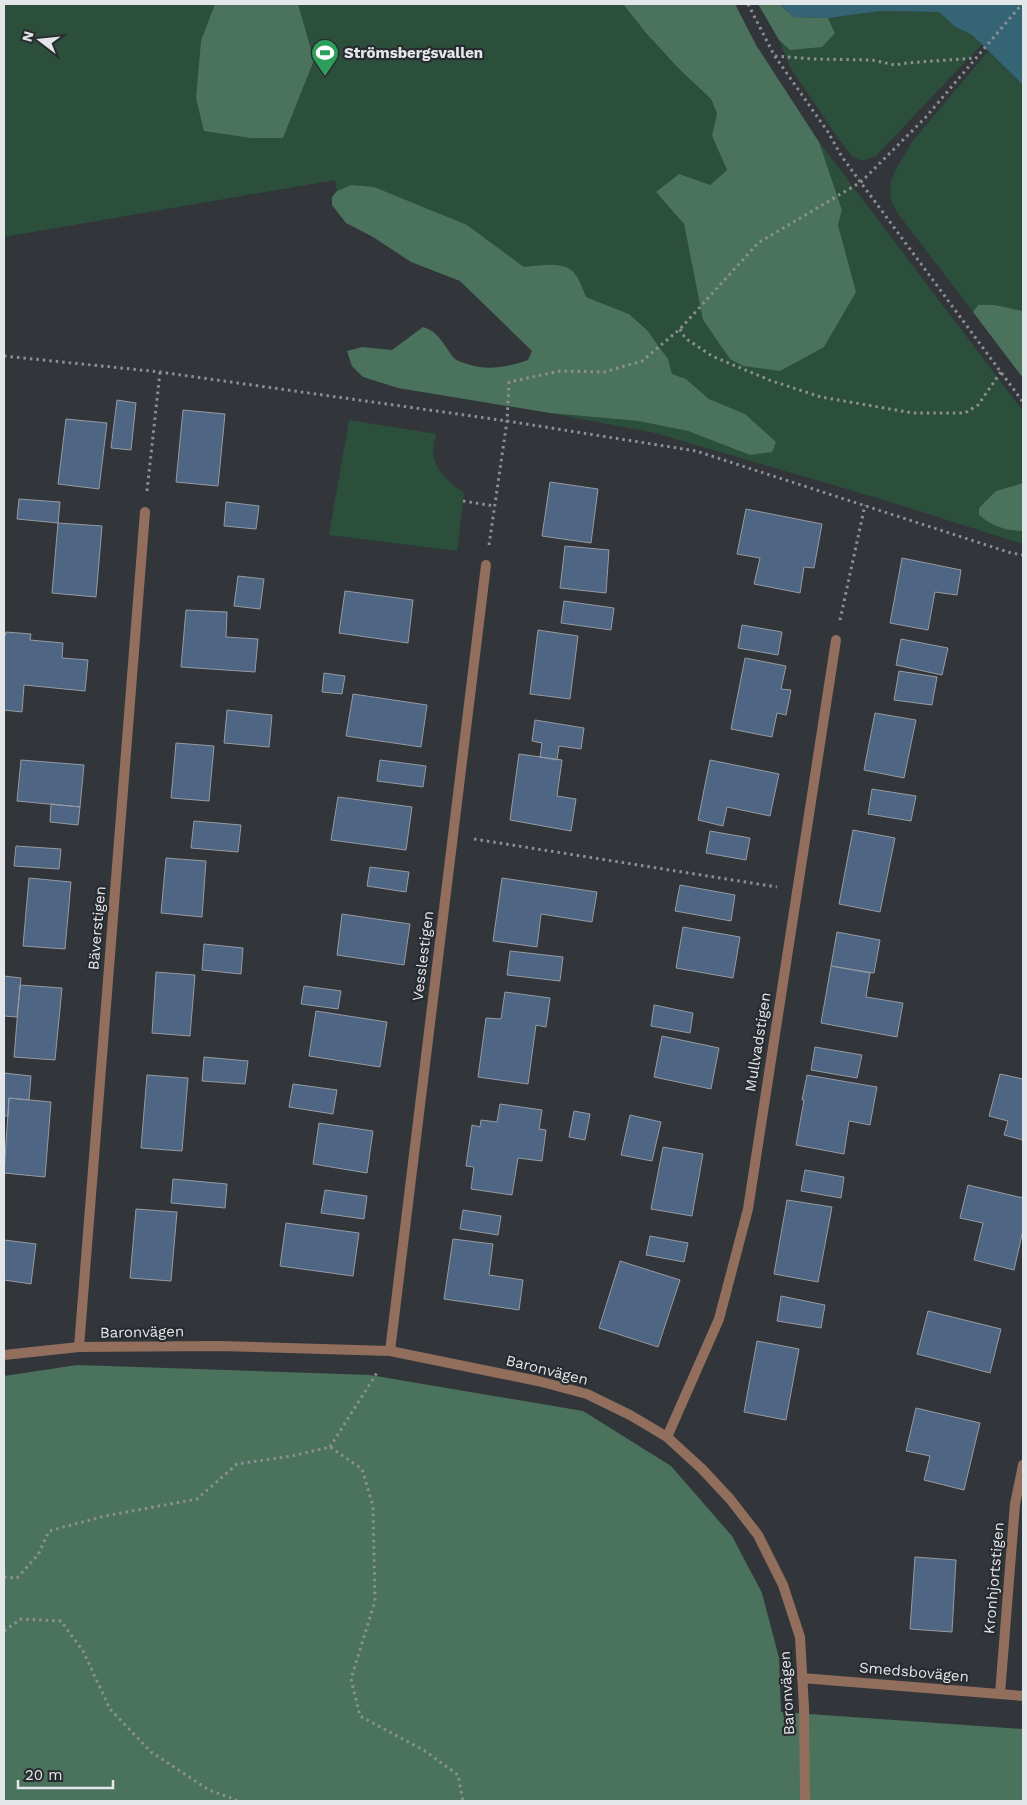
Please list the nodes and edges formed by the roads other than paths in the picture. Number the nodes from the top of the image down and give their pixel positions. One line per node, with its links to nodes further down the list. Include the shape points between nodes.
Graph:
1 (145, 512): 4 (street, Bäverstigen)
2 (486, 565): 5 (street, Vesslestigen)
3 (836, 640): 7 (street, Mullvadstigen, via 748,1208 719,1319)
4 (79, 1347): 5 (street, Baronvägen, via 220,1346); 6 (street, Baronvägen)
5 (390, 1351): 7 (street, Baronvägen, via 587,1394)
6 (4, 1355)
7 (667, 1437): 9 (street, Baronvägen, via 730,1499 758,1535 783,1585 800,1636)
8 (1023, 1465): 10 (street, Kronhjortstigen, via 1015,1504)
9 (802, 1678): 10 (street, Smedsbovägen); 12 (street, Baronvägen)
10 (1000, 1694): 11 (street, Smedsbovägen)
11 (1023, 1696)
12 (805, 1801)

